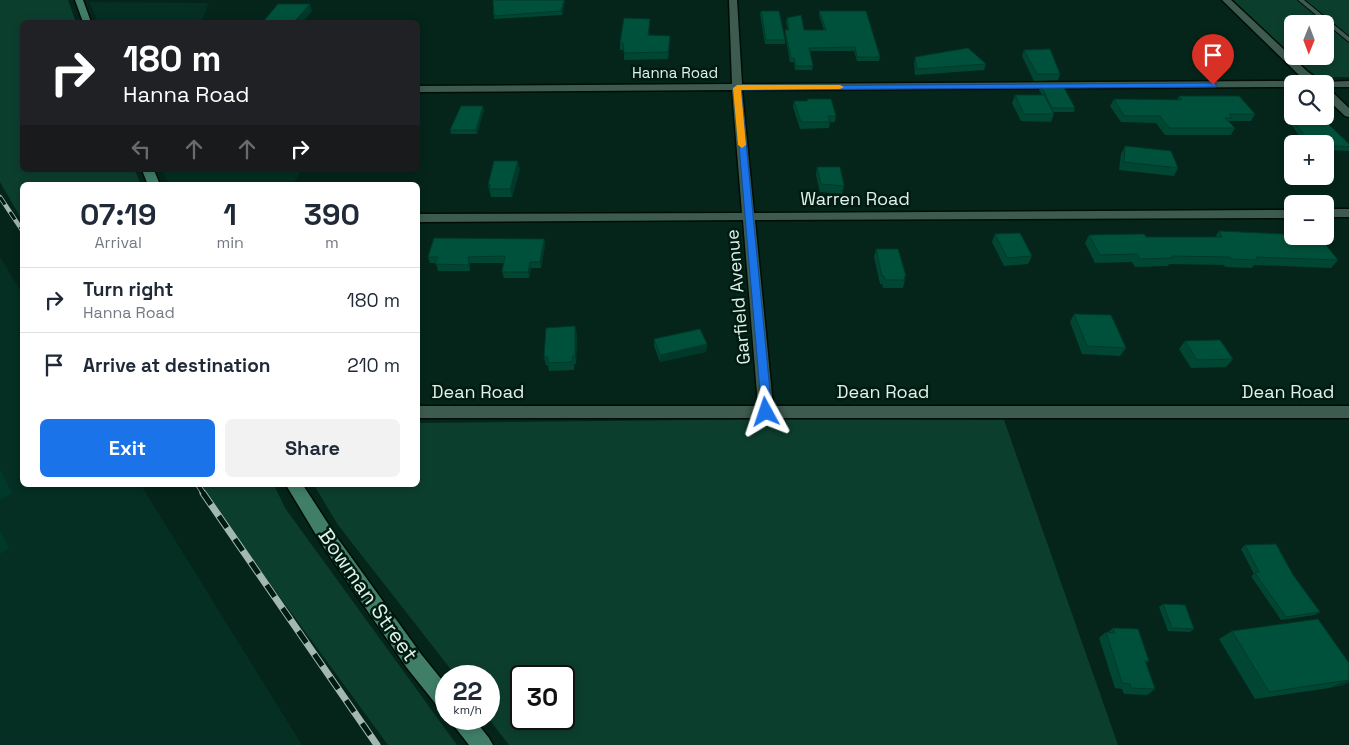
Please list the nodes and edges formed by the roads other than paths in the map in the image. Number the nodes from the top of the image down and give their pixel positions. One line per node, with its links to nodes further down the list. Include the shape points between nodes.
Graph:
1 (79, 0): 5 (street)
2 (733, 0): 11 (street, Garfield Avenue)
3 (1226, 0): 7 (street)
4 (1301, 0): 6 (lane)
5 (86, 20)
6 (1349, 40)
7 (1305, 75)
8 (1284, 84): 11 (street, Hanna Road)
9 (1334, 84): 10 (street)
10 (1349, 84)
11 (737, 88): 12 (street, Hanna Road); 18 (street, Garfield Avenue)
12 (420, 89)
13 (1334, 100): 14 (street)
14 (1349, 114)
15 (1334, 213): 16 (street)
16 (1349, 213)
17 (1284, 214): 18 (street, Warren Road)
18 (748, 217): 19 (street, Warren Road); 21 (street, Garfield Avenue)
19 (420, 218)
20 (420, 412): 21 (street, Dean Road)
21 (766, 412): 22 (street, Dean Road)
22 (1349, 412)
23 (295, 487): 24 (street, Bowman Street, via 341,558)
24 (435, 687)
25 (470, 730): 26 (street)
26 (482, 745)

